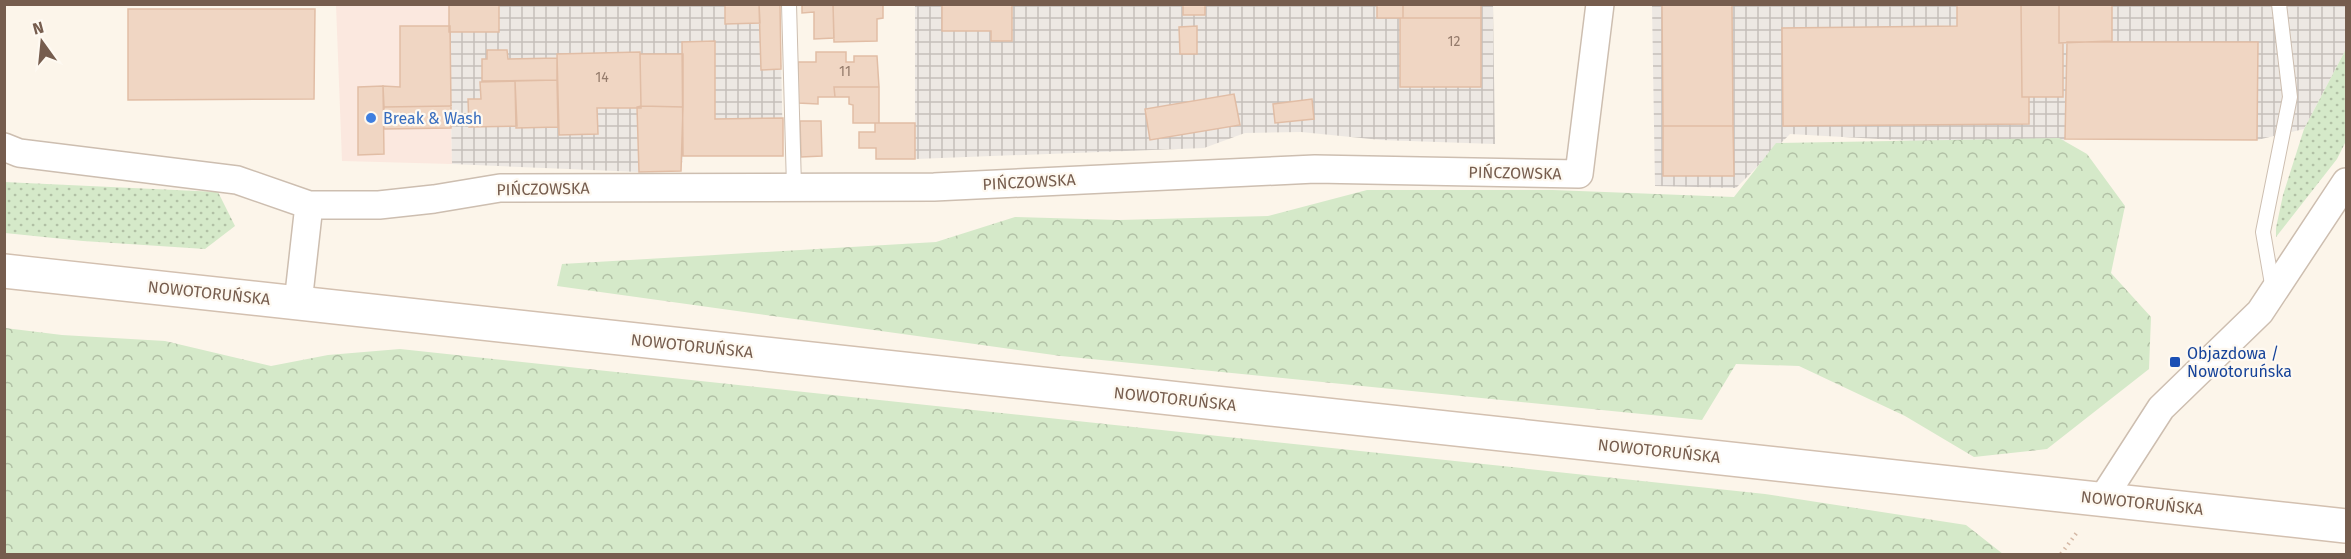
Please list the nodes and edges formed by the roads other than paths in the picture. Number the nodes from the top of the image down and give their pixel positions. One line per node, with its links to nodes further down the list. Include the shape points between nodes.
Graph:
1 (789, 4): 6 (lane)
2 (1600, 4): 6 (street, PIŃCZOWSKA, via 1579,174 1314,169 934,187)
3 (2279, 4): 9 (lane, via 2290,97 2263,231)
4 (4, 147): 7 (street, PIŃCZOWSKA, via 19,153 237,180)
5 (2346, 182): 9 (street)
6 (794, 187): 7 (street, PIŃCZOWSKA, via 500,188 379,205)
7 (309, 205): 10 (street)
8 (4, 271): 10 (main road, NOWOTORUŃSKA)
9 (2274, 292): 11 (street, via 2260,312 2161,408)
10 (298, 303): 11 (main road, NOWOTORUŃSKA)
11 (2103, 498): 12 (main road, NOWOTORUŃSKA)
12 (2346, 526)

